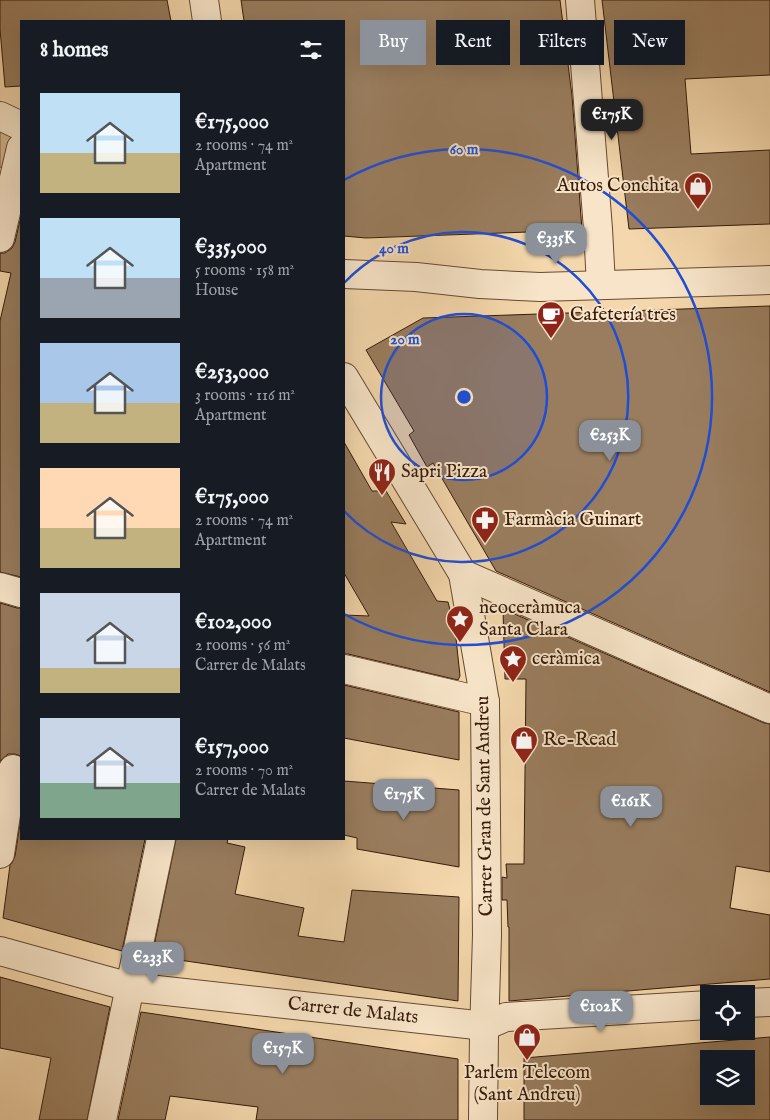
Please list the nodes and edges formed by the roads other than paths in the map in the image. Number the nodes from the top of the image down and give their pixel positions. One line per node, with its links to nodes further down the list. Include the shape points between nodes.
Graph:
1 (204, 0): 3 (street)
2 (580, 0): 10 (street)
3 (207, 20)
4 (0, 116): 5 (street)
5 (20, 126)
6 (20, 152): 7 (street)
7 (0, 238)
8 (345, 274): 10 (street, via 540,287)
9 (770, 280): 10 (street)
10 (601, 285)
11 (345, 379): 12 (street, Carrer Gran de Sant Andreu)
12 (463, 574): 16 (street, Carrer Gran de Sant Andreu); 17 (street)
13 (0, 588): 14 (street)
14 (20, 592)
15 (345, 669): 16 (street)
16 (485, 702): 26 (street, Carrer Gran de Sant Andreu)
17 (770, 709)
18 (12, 768): 20 (street)
19 (161, 840): 22 (street)
20 (0, 854)
21 (0, 952): 22 (street, Carrer de Malats)
22 (130, 987): 26 (street, Carrer de Malats); 27 (street)
23 (770, 1002): 24 (street)
24 (755, 1003)
25 (700, 1006): 26 (street, Carrer de Malats, via 506,1017)
26 (485, 1026): 28 (street, Carrer Gran de Sant Andreu)
27 (102, 1120)
28 (483, 1120)

